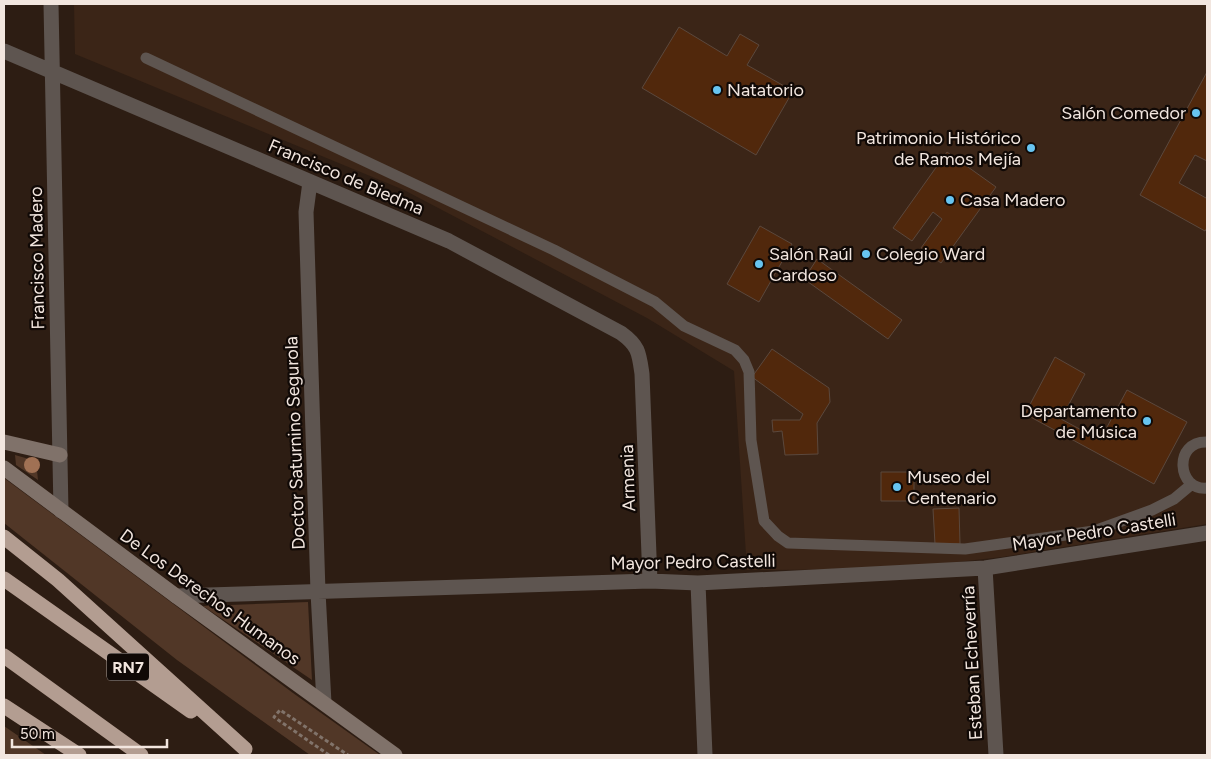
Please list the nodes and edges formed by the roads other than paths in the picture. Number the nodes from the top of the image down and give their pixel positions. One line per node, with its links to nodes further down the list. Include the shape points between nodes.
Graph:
1 (51, 4): 4 (street, Francisco Madero)
2 (4, 51): 4 (street, Francisco de Biedma)
3 (146, 58): 11 (lane, via 554,250 655,302 684,326 735,350 749,372 751,440 764,521 788,543 965,549 1094,531 1152,510 1174,499)
4 (53, 71): 5 (street, Francisco de Biedma); 9 (street, Francisco Madero)
5 (310, 182): 6 (street, Francisco de Biedma, via 449,241 621,333 632,341 639,354); 20 (street, Doctor Saturnino Segurola, via 306,212)
6 (642, 374): 18 (street, Armenia)
7 (4, 442): 9 (street)
8 (1207, 442): 11 (lane, via 1197,443 1183,458 1183,469)
9 (60, 455): 13 (street, Francisco Madero)
10 (4, 468): 13 (street, De Los Derechos Humanos)
11 (1192, 484): 12 (lane)
12 (1207, 488)
13 (61, 511): 21 (street, De Los Derechos Humanos)
14 (1207, 533): 16 (street, Mayor Pedro Castelli)
15 (4, 536): 25 (highway, via 58,580)
16 (985, 568): 19 (street, Mayor Pedro Castelli); 30 (street, Esteban Echeverría)
17 (4, 579): 25 (highway, RN7)
18 (650, 582): 19 (street, Mayor Pedro Castelli); 20 (street, Mayor Pedro Castelli)
19 (698, 583): 29 (street)
20 (318, 592): 21 (street, Mayor Pedro Castelli); 23 (street, Doctor Saturnino Segurola)
21 (176, 596): 23 (street, De Los Derechos Humanos)
22 (4, 656): 27 (highway)
23 (324, 703): 28 (street, De Los Derechos Humanos)
24 (4, 706): 26 (highway)
25 (249, 752)
26 (79, 755)
27 (141, 755)
28 (395, 755)
29 (705, 755)
30 (996, 755)

